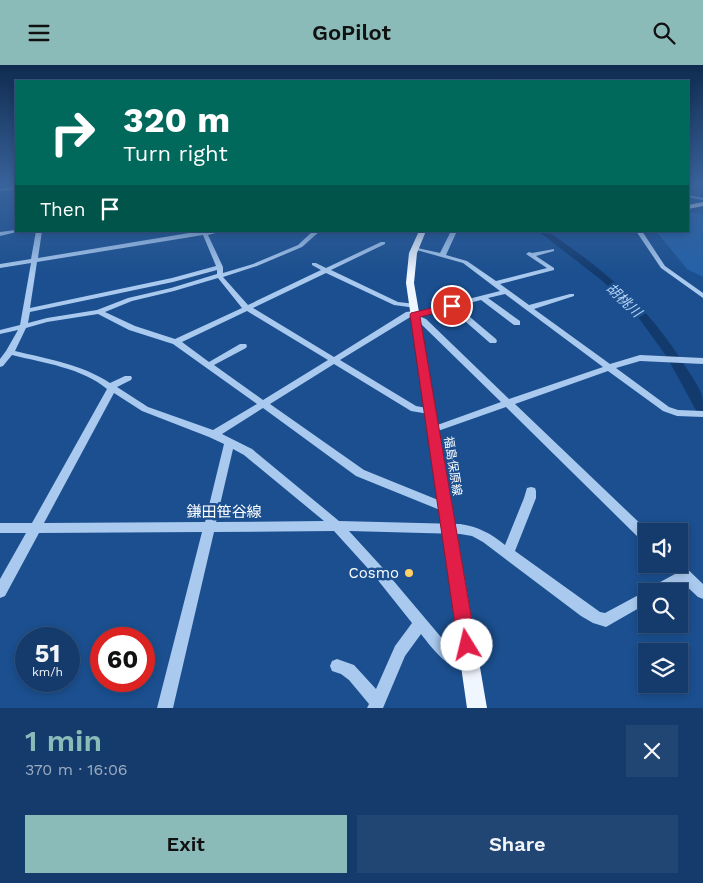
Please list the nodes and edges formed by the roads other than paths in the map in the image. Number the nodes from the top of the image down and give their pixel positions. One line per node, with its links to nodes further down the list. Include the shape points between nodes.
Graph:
1 (15, 232): 8 (street)
2 (39, 232): 13 (street)
3 (205, 232): 13 (street); 17 (street)
4 (317, 232): 17 (street, via 285,253)
5 (423, 232): 10 (main road, 福島保原線)
6 (453, 232): 12 (street, via 442,254)
7 (640, 232): 19 (street, via 663,267)
8 (0, 234)
9 (383, 243): 16 (street)
10 (415, 248): 12 (street); 30 (main road, 福島保原線, via 410,283)
11 (552, 250): 18 (street, via 530,254 552,269)
12 (444, 256): 18 (street, via 465,262)
13 (34, 261): 15 (street); 28 (street)
14 (314, 264): 16 (street)
15 (0, 266)
16 (326, 270): 26 (street); 30 (street)
17 (220, 271): 26 (street, via 238,301); 28 (street); 29 (street)
18 (494, 284): 21 (street)
19 (691, 287): 20 (street); 23 (street)
20 (703, 287)
21 (505, 292): 24 (street); 27 (street)
22 (572, 295): 27 (street)
23 (703, 295)
24 (483, 297): 25 (street); 31 (street)
25 (452, 306): 30 (street); 34 (street)
26 (247, 308): 35 (street); 38 (street)
27 (528, 308): 42 (street)
28 (26, 311): 32 (street)
29 (99, 312): 32 (street); 35 (street, via 132,328)
30 (414, 313): 38 (street); 45 (street); 47 (main road, 福島保原線)
31 (517, 323)
32 (24, 325): 33 (street); 37 (street)
33 (0, 332)
34 (493, 341)
35 (176, 342): 41 (street)
36 (243, 346): 41 (street)
37 (10, 352): 40 (street); 44 (street, via 67,366 96,377)
38 (333, 360): 46 (street); 47 (street, via 414,409)
39 (703, 361): 42 (street, via 640,358)
40 (0, 364)
41 (209, 365): 46 (street)
42 (609, 367): 45 (street); 48 (street, via 668,409 677,413)
43 (128, 378): 44 (street)
44 (110, 388): 50 (street, via 151,411); 57 (street)
45 (508, 403): 49 (street); 59 (street)
46 (264, 404): 50 (street); 53 (street, via 360,473)
47 (429, 411): 49 (main road, 福島保原線)
48 (703, 414)
49 (432, 431): 53 (main road, 福島保原線)
50 (213, 435): 51 (street)
51 (230, 442): 54 (street, via 260,462); 55 (street)
52 (531, 491): 60 (street)
53 (444, 507): 58 (main road, 福島保原線)
54 (335, 526): 55 (street, 鎌田笹谷線); 58 (street, 鎌田笹谷線); 66 (street, via 377,570)
55 (210, 527): 57 (street, 鎌田笹谷線); 70 (street)
56 (0, 528): 57 (street, 鎌田笹谷線)
57 (35, 528): 63 (street)
58 (448, 529): 60 (street, via 474,531); 67 (main road, 福島保原線)
59 (638, 529)
60 (508, 553): 65 (street, via 603,620)
61 (684, 575): 62 (street); 64 (street)
62 (670, 583)
63 (0, 592)
64 (703, 593)
65 (638, 602)
66 (420, 623): 67 (street, via 441,648 461,663); 69 (street, via 400,651)
67 (470, 664): 71 (main road, 福島保原線)
68 (337, 666): 69 (street, via 350,671)
69 (376, 705)
70 (165, 708)
71 (477, 708)

